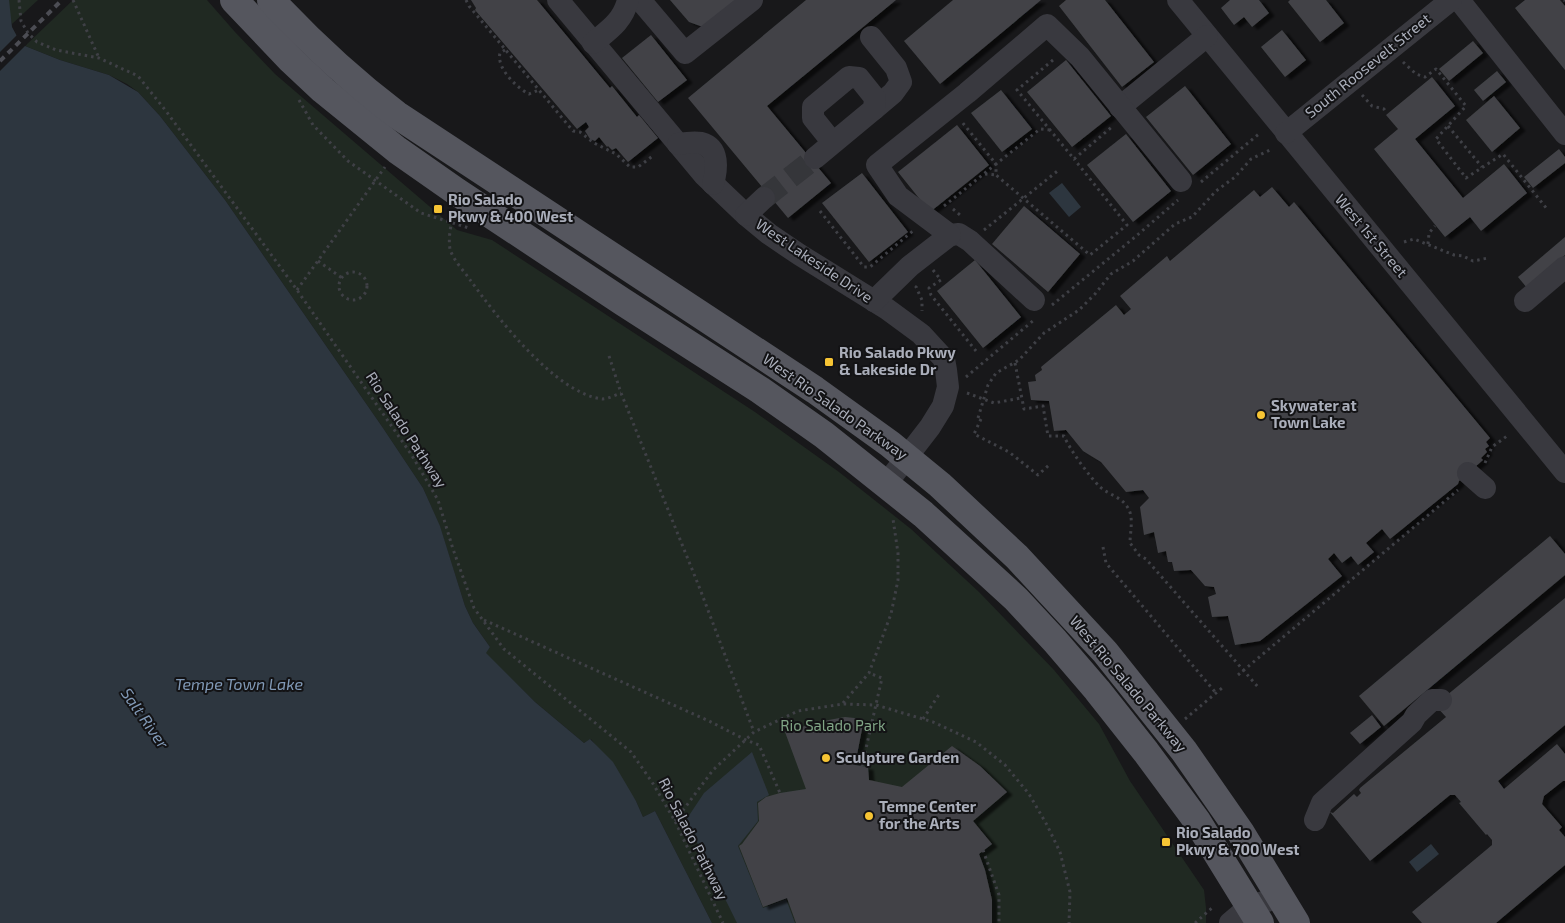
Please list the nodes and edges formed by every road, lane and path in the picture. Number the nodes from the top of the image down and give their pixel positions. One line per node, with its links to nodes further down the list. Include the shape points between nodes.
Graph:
1 (20, 0): 17 (path, Rio Salado Pathway, via 20,21 37,42 56,50)
2 (73, 0): 17 (path)
3 (234, 0): 33 (main road, West Rio Salado Parkway, via 323,90)
4 (271, 0): 79 (main road, West Rio Salado Parkway, via 336,66 396,115 815,390)
5 (466, 0): 16 (path)
6 (628, 0): 15 (street, via 620,20)
7 (640, 0): 8 (street, via 685,53)
8 (752, 0)
9 (1178, 0): 14 (street, West 1st Street)
10 (1451, 0): 31 (street, South Roosevelt Street)
11 (1459, 0): 30 (street)
12 (561, 1): 15 (street, West Lakeside Drive)
13 (872, 36): 24 (street, via 896,68 901,82)
14 (1207, 36): 25 (street); 31 (street, West 1st Street)
15 (593, 43): 51 (street, West Lakeside Drive, via 704,175)
16 (505, 50): 20 (path); 20 (path, via 499,58 512,80 529,94)
17 (99, 58): 65 (path, Rio Salado Pathway, via 138,76)
18 (1053, 60): 28 (path, via 1018,90)
19 (1403, 61): 27 (path, via 1416,74 1425,77 1436,69 1466,106)
20 (539, 90): 34 (path, via 573,131 616,154 630,167 638,167)
21 (295, 93): 42 (path, via 313,126 348,161)
22 (1361, 95): 26 (path, via 1372,106)
23 (950, 106): 25 (street, via 1047,25 1080,57); 37 (path); 55 (street, via 877,166 898,196)
24 (874, 109): 32 (street); 32 (street, via 874,98 859,78 849,77 813,107 813,118)
25 (1124, 112): 36 (path, via 1119,121); 43 (street)
26 (1386, 112)
27 (1448, 126): 38 (path); 38 (path, via 1436,139 1466,178)
28 (1050, 130): 36 (path); 37 (path, via 1040,129)
29 (1260, 133): 43 (path, via 1210,176)
30 (1565, 134)
31 (1279, 141): 72 (path, via 1251,159 1192,217 1175,224 1132,261 1111,274 1079,310 1044,333); 81 (street, West 1st Street)
32 (833, 143): 35 (street)
33 (397, 150): 42 (path); 44 (main road, West Rio Salado Parkway)
34 (654, 155)
35 (815, 158)
36 (1074, 159): 47 (path, via 1127,225 1090,255)
37 (996, 164): 41 (path)
38 (1482, 167): 50 (path, via 1503,154)
39 (1060, 169): 47 (path)
40 (984, 174): 41 (path)
41 (996, 175): 47 (path)
42 (375, 182): 52 (path, via 421,213); 60 (path)
43 (1186, 188): 68 (path, via 1135,237)
44 (457, 192): 52 (path); 82 (main road, West Rio Salado Parkway, via 760,390)
45 (764, 198): 51 (street)
46 (954, 198): 49 (path)
47 (1024, 198): 55 (path)
48 (940, 209): 49 (path)
49 (953, 209): 55 (path)
50 (1547, 209)
51 (746, 215): 66 (street, West Lakeside Drive, via 769,234)
52 (451, 222): 54 (path); 75 (path, via 450,244 454,257 493,312 527,350 557,377 583,393 604,399)
53 (1435, 226): 58 (path, via 1429,233)
54 (476, 230)
55 (967, 236): 62 (street); 68 (street)
56 (905, 238): 62 (path)
57 (1404, 242): 58 (path, via 1414,239)
58 (1428, 244): 59 (path, via 1473,261)
59 (1488, 258)
60 (318, 261): 63 (path); 65 (path)
61 (1565, 267): 67 (street)
62 (928, 268): 66 (street, via 910,266); 70 (path, via 941,280 930,288 931,295)
63 (342, 278): 63 (path, via 352,272 361,275 366,282 364,295 352,300 343,297 339,288)
64 (922, 282): 69 (path, via 916,287 922,300)
65 (297, 290): 85 (path, Rio Salado Pathway, via 411,454 438,500 474,608)
66 (874, 301): 79 (street, West Lakeside Drive, via 921,334 944,359 948,387 943,406)
67 (1525, 301)
68 (1040, 309): 73 (path)
69 (922, 315)
70 (976, 351)
71 (609, 356): 75 (path)
72 (1015, 363): 76 (path); 77 (path, via 996,373)
73 (962, 381)
74 (961, 391): 77 (path)
75 (620, 393): 98 (path)
76 (1022, 398): 77 (path, via 994,403); 86 (path, via 1024,409 1043,406 1048,436 1064,436 1068,447 1099,486 1121,499 1129,509 1132,523 1130,543 1139,556 1146,559)
77 (984, 399): 80 (path, via 974,434 1009,452 1038,475)
78 (1507, 436): 86 (path, via 1492,447 1476,480)
79 (907, 457): 82 (street, West Lakeside Drive); 105 (main road, West Rio Salado Parkway, via 1017,557 1105,652 1184,751 1241,832)
80 (1049, 465)
81 (1565, 472)
82 (886, 484): 107 (main road, West Rio Salado Parkway, via 1016,599 1097,690 1204,831)
83 (893, 516): 87 (path, via 898,580 892,614)
84 (1102, 547): 92 (path, via 1106,563)
85 (482, 620): 99 (path); 103 (path, Rio Salado Pathway, via 504,649 631,752)
86 (1244, 670): 88 (path); 90 (path)
87 (869, 673): 93 (path); 94 (path, via 882,678)
88 (1238, 675)
89 (1222, 688): 92 (path)
90 (1258, 688)
91 (940, 693): 96 (path)
92 (1216, 693): 97 (path)
93 (843, 704): 94 (path); 98 (path, via 798,711)
94 (876, 705): 96 (path); 100 (path)
95 (1440, 705): 102 (street, via 1432,700 1322,803)
96 (923, 719): 110 (path, via 976,742 1004,765 1029,794 1060,852 1070,892)
97 (1182, 721)
98 (754, 732): 99 (path)
99 (746, 740): 101 (path, via 759,745); 103 (path, via 713,770)
100 (862, 766)
101 (780, 793)
102 (1315, 820)
103 (674, 821): 108 (path, Rio Salado Pathway)
104 (983, 850): 109 (path, via 999,895)
105 (1280, 897): 107 (street); 112 (main road, West Rio Salado Parkway)
106 (1213, 907): 111 (path)
107 (1247, 918)
108 (723, 923)
109 (999, 923)
110 (1069, 923)
111 (1195, 923)
112 (1296, 923)

